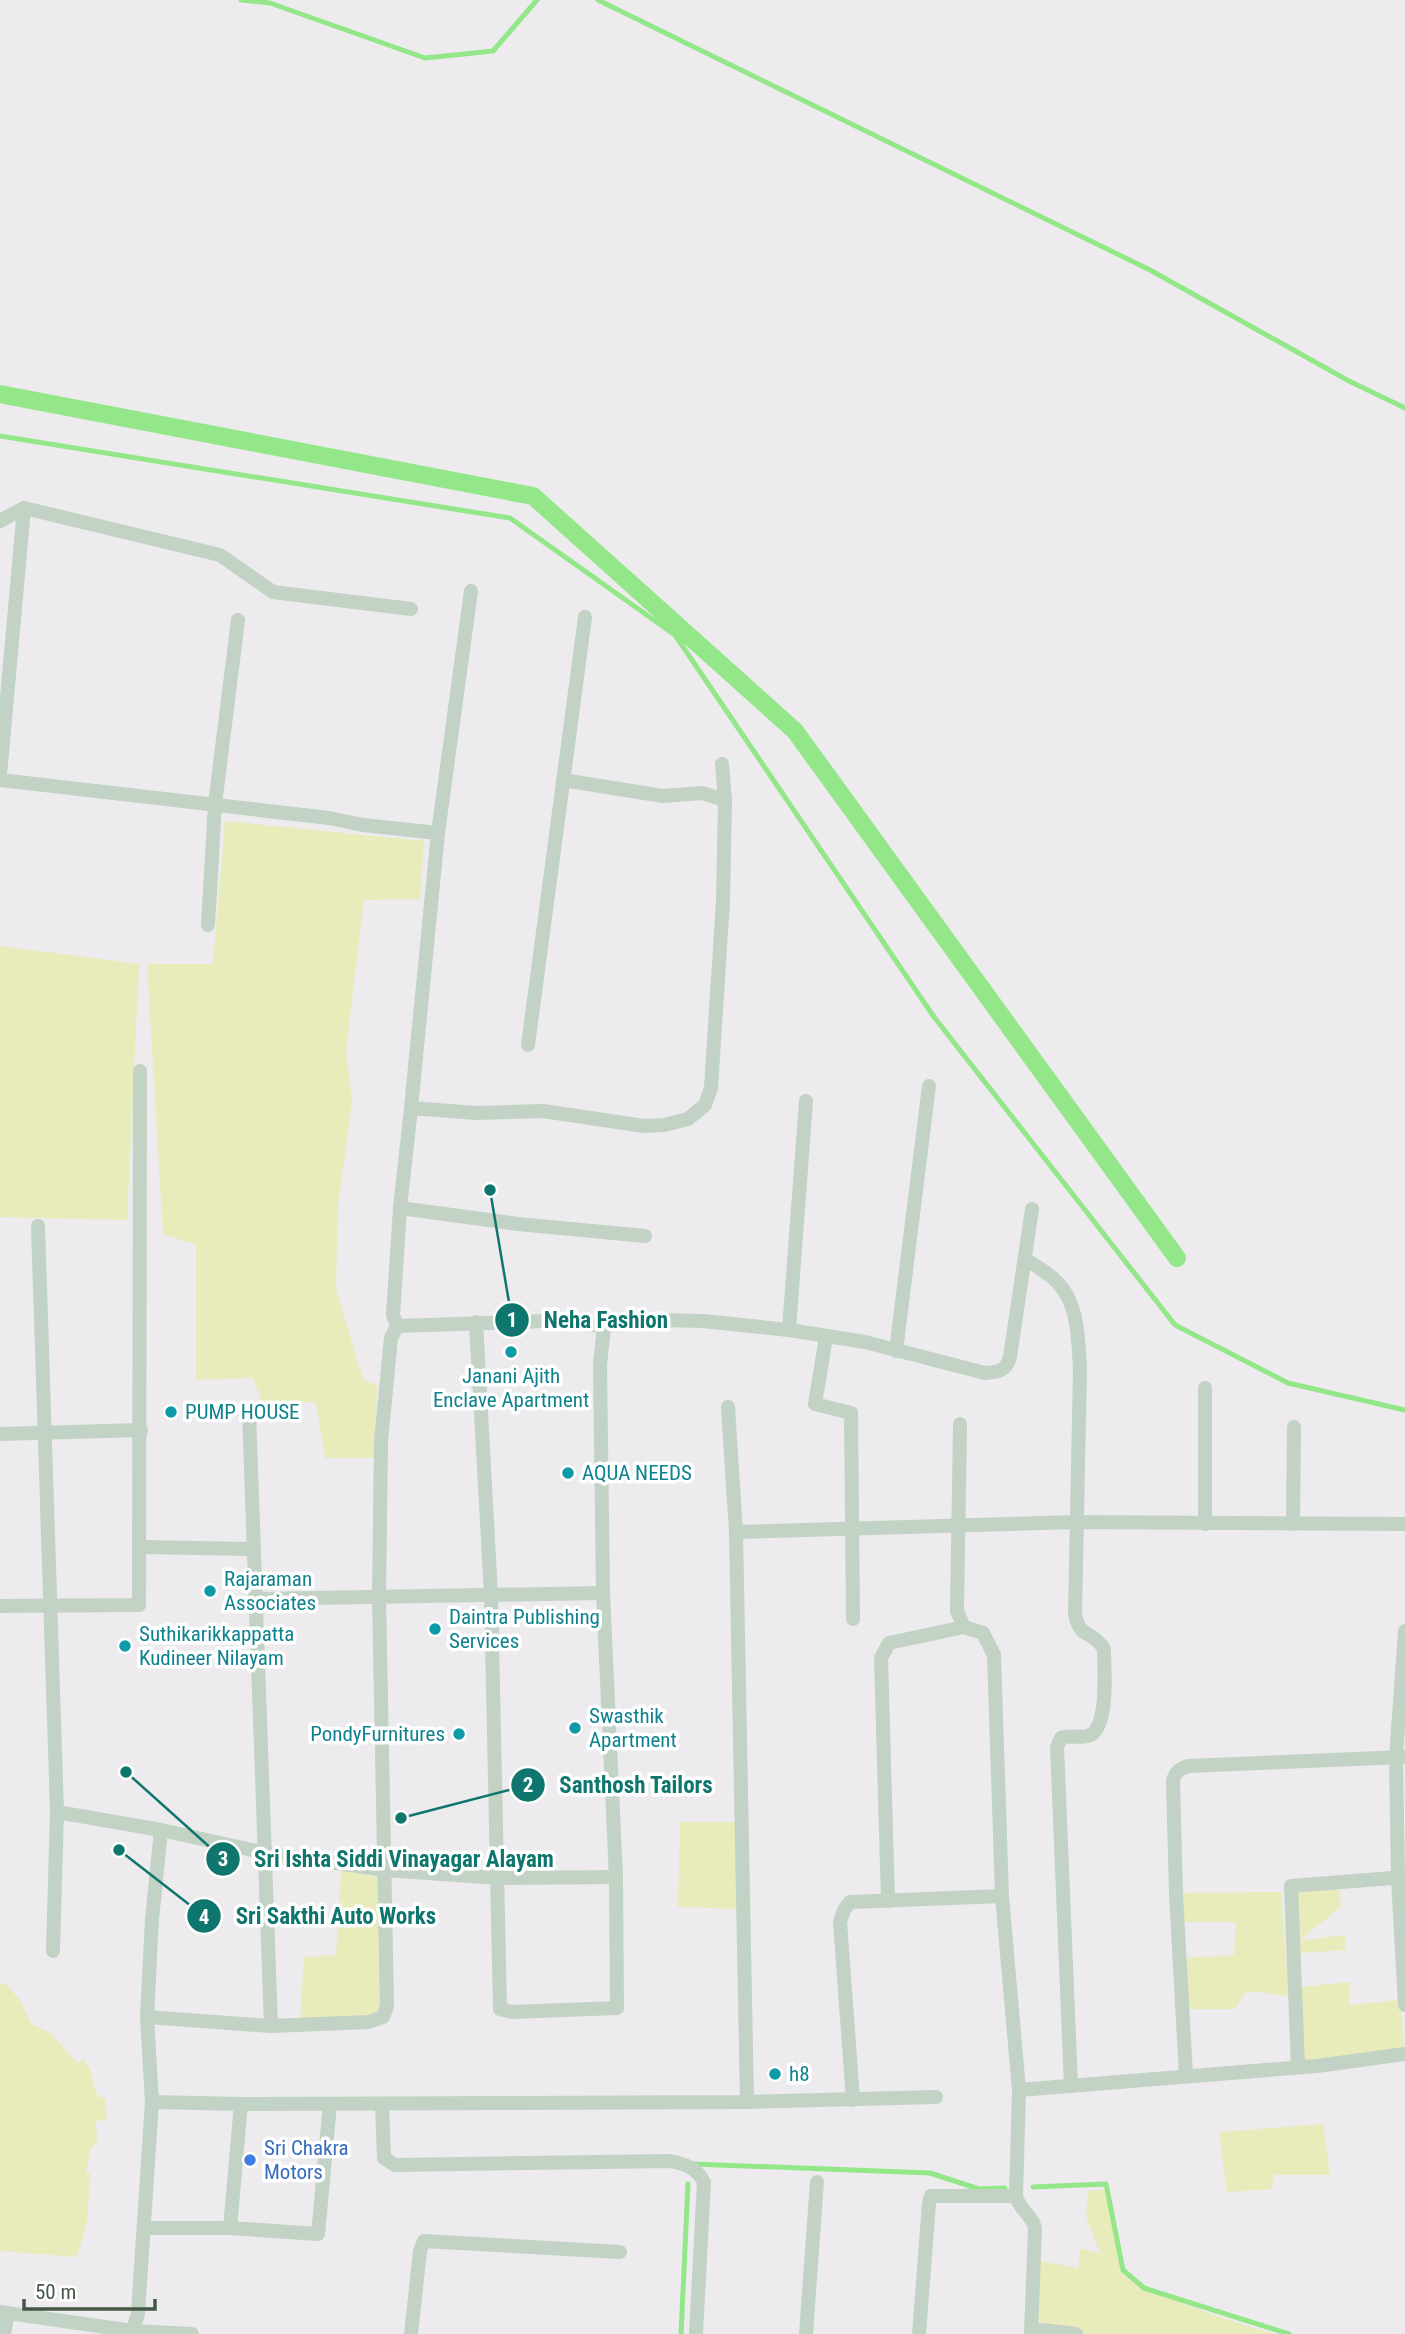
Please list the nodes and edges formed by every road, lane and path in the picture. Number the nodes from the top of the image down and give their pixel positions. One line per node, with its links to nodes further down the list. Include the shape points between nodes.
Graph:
1 (24, 508): 2 (street); 4 (street, via 220,555 273,592); 8 (street)
2 (0, 520)
3 (471, 591): 12 (street)
4 (411, 609)
5 (585, 617): 9 (street)
6 (238, 620): 11 (street)
7 (722, 764): 10 (street)
8 (0, 777): 11 (street)
9 (563, 780): 10 (street, via 663,796 702,793); 14 (street)
10 (725, 800): 18 (street, via 717,1011 711,1088 705,1105 688,1119 644,1126 542,1111 476,1113)
11 (215, 804): 12 (street); 13 (street)
12 (438, 833): 18 (street)
13 (208, 925)
14 (528, 1045)
15 (141, 1071): 35 (street)
16 (929, 1086): 29 (street)
17 (806, 1101): 27 (street)
18 (411, 1108): 19 (street)
19 (400, 1208): 22 (street); 25 (street, via 393,1315)
20 (1032, 1209): 23 (street)
21 (38, 1226): 36 (street)
22 (645, 1236)
23 (1025, 1259): 29 (street, via 1007,1367 985,1373); 38 (street, via 1067,1294 1078,1329)
24 (476, 1322): 25 (street); 26 (street); 48 (street)
25 (397, 1326): 49 (street, via 391,1338 381,1441)
26 (604, 1326): 27 (street, via 658,1320); 47 (street, via 600,1365)
27 (789, 1330): 28 (street)
28 (826, 1337): 29 (street); 43 (street, via 815,1404 850,1413)
29 (896, 1351)
30 (1205, 1388): 39 (street)
31 (728, 1407): 44 (street)
32 (249, 1413): 46 (street)
33 (960, 1424): 41 (street)
34 (1294, 1427): 40 (street)
35 (141, 1430): 36 (street); 45 (street)
36 (44, 1432): 37 (street); 52 (street)
37 (0, 1434)
38 (1076, 1522): 39 (street); 41 (street); 73 (street, via 1077,1627 1104,1648 1103,1716 1097,1729 1088,1736 1060,1738 1057,1746)
39 (1205, 1524): 40 (street)
40 (1293, 1524): 42 (street)
41 (960, 1525): 43 (street); 54 (street, via 957,1611)
42 (1404, 1527)
43 (851, 1528): 44 (street); 53 (street)
44 (736, 1532): 78 (street)
45 (139, 1547): 46 (street); 52 (street, via 139,1605)
46 (253, 1549): 50 (street)
47 (603, 1592): 48 (street); 61 (street)
48 (491, 1595): 49 (street); 63 (street)
49 (380, 1597): 50 (street); 60 (street)
50 (254, 1599): 59 (street)
51 (0, 1606): 52 (street)
52 (49, 1606): 57 (street)
53 (853, 1619)
54 (964, 1627): 64 (street, via 982,1633 994,1655); 65 (street, via 889,1643 881,1658)
55 (1405, 1632): 56 (street)
56 (1400, 1757): 62 (street); 72 (street, via 1188,1766 1174,1774)
57 (57, 1812): 58 (street); 66 (street)
58 (160, 1830): 59 (street); 68 (street)
59 (266, 1853): 60 (street); 69 (street)
60 (385, 1870): 63 (street); 69 (street, via 387,2006 383,2017 369,2022)
61 (616, 1877): 63 (street); 63 (street, via 617,2008 512,2012 500,2009)
62 (1401, 1877): 67 (street); 71 (street, via 1291,1886)
63 (498, 1878)
64 (1002, 1896): 65 (street); 74 (street)
65 (888, 1901): 76 (street, via 850,1902 840,1922)
66 (54, 1951)
67 (1405, 2005)
68 (147, 2017): 69 (street); 77 (street)
69 (271, 2026)
70 (1405, 2054): 71 (street)
71 (1298, 2067): 72 (street)
72 (1186, 2075): 73 (street)
73 (1071, 2085): 74 (street)
74 (1019, 2090): 83 (street)
75 (936, 2097): 76 (street)
76 (853, 2100): 78 (street)
77 (152, 2102): 79 (street); 84 (street)
78 (747, 2102): 81 (street)
79 (242, 2104): 80 (street); 85 (street)
80 (330, 2104): 81 (street); 85 (street, via 318,2234)
81 (382, 2104): 93 (street, via 384,2158 396,2165 670,2161 700,2173 704,2182)
82 (817, 2182): 94 (street)
83 (1016, 2196): 88 (street, via 1035,2228); 95 (street, via 931,2196)
84 (144, 2228): 85 (street); 89 (street, via 138,2313)
85 (230, 2228)
86 (620, 2252): 92 (street, via 424,2241 419,2251)
87 (4, 2313): 89 (street); 90 (street)
88 (1032, 2331): 96 (street)
89 (132, 2333): 91 (street)
90 (4, 2334)
91 (192, 2334)
92 (411, 2334)
93 (696, 2334)
94 (806, 2334)
95 (919, 2334)
96 (1076, 2334)

